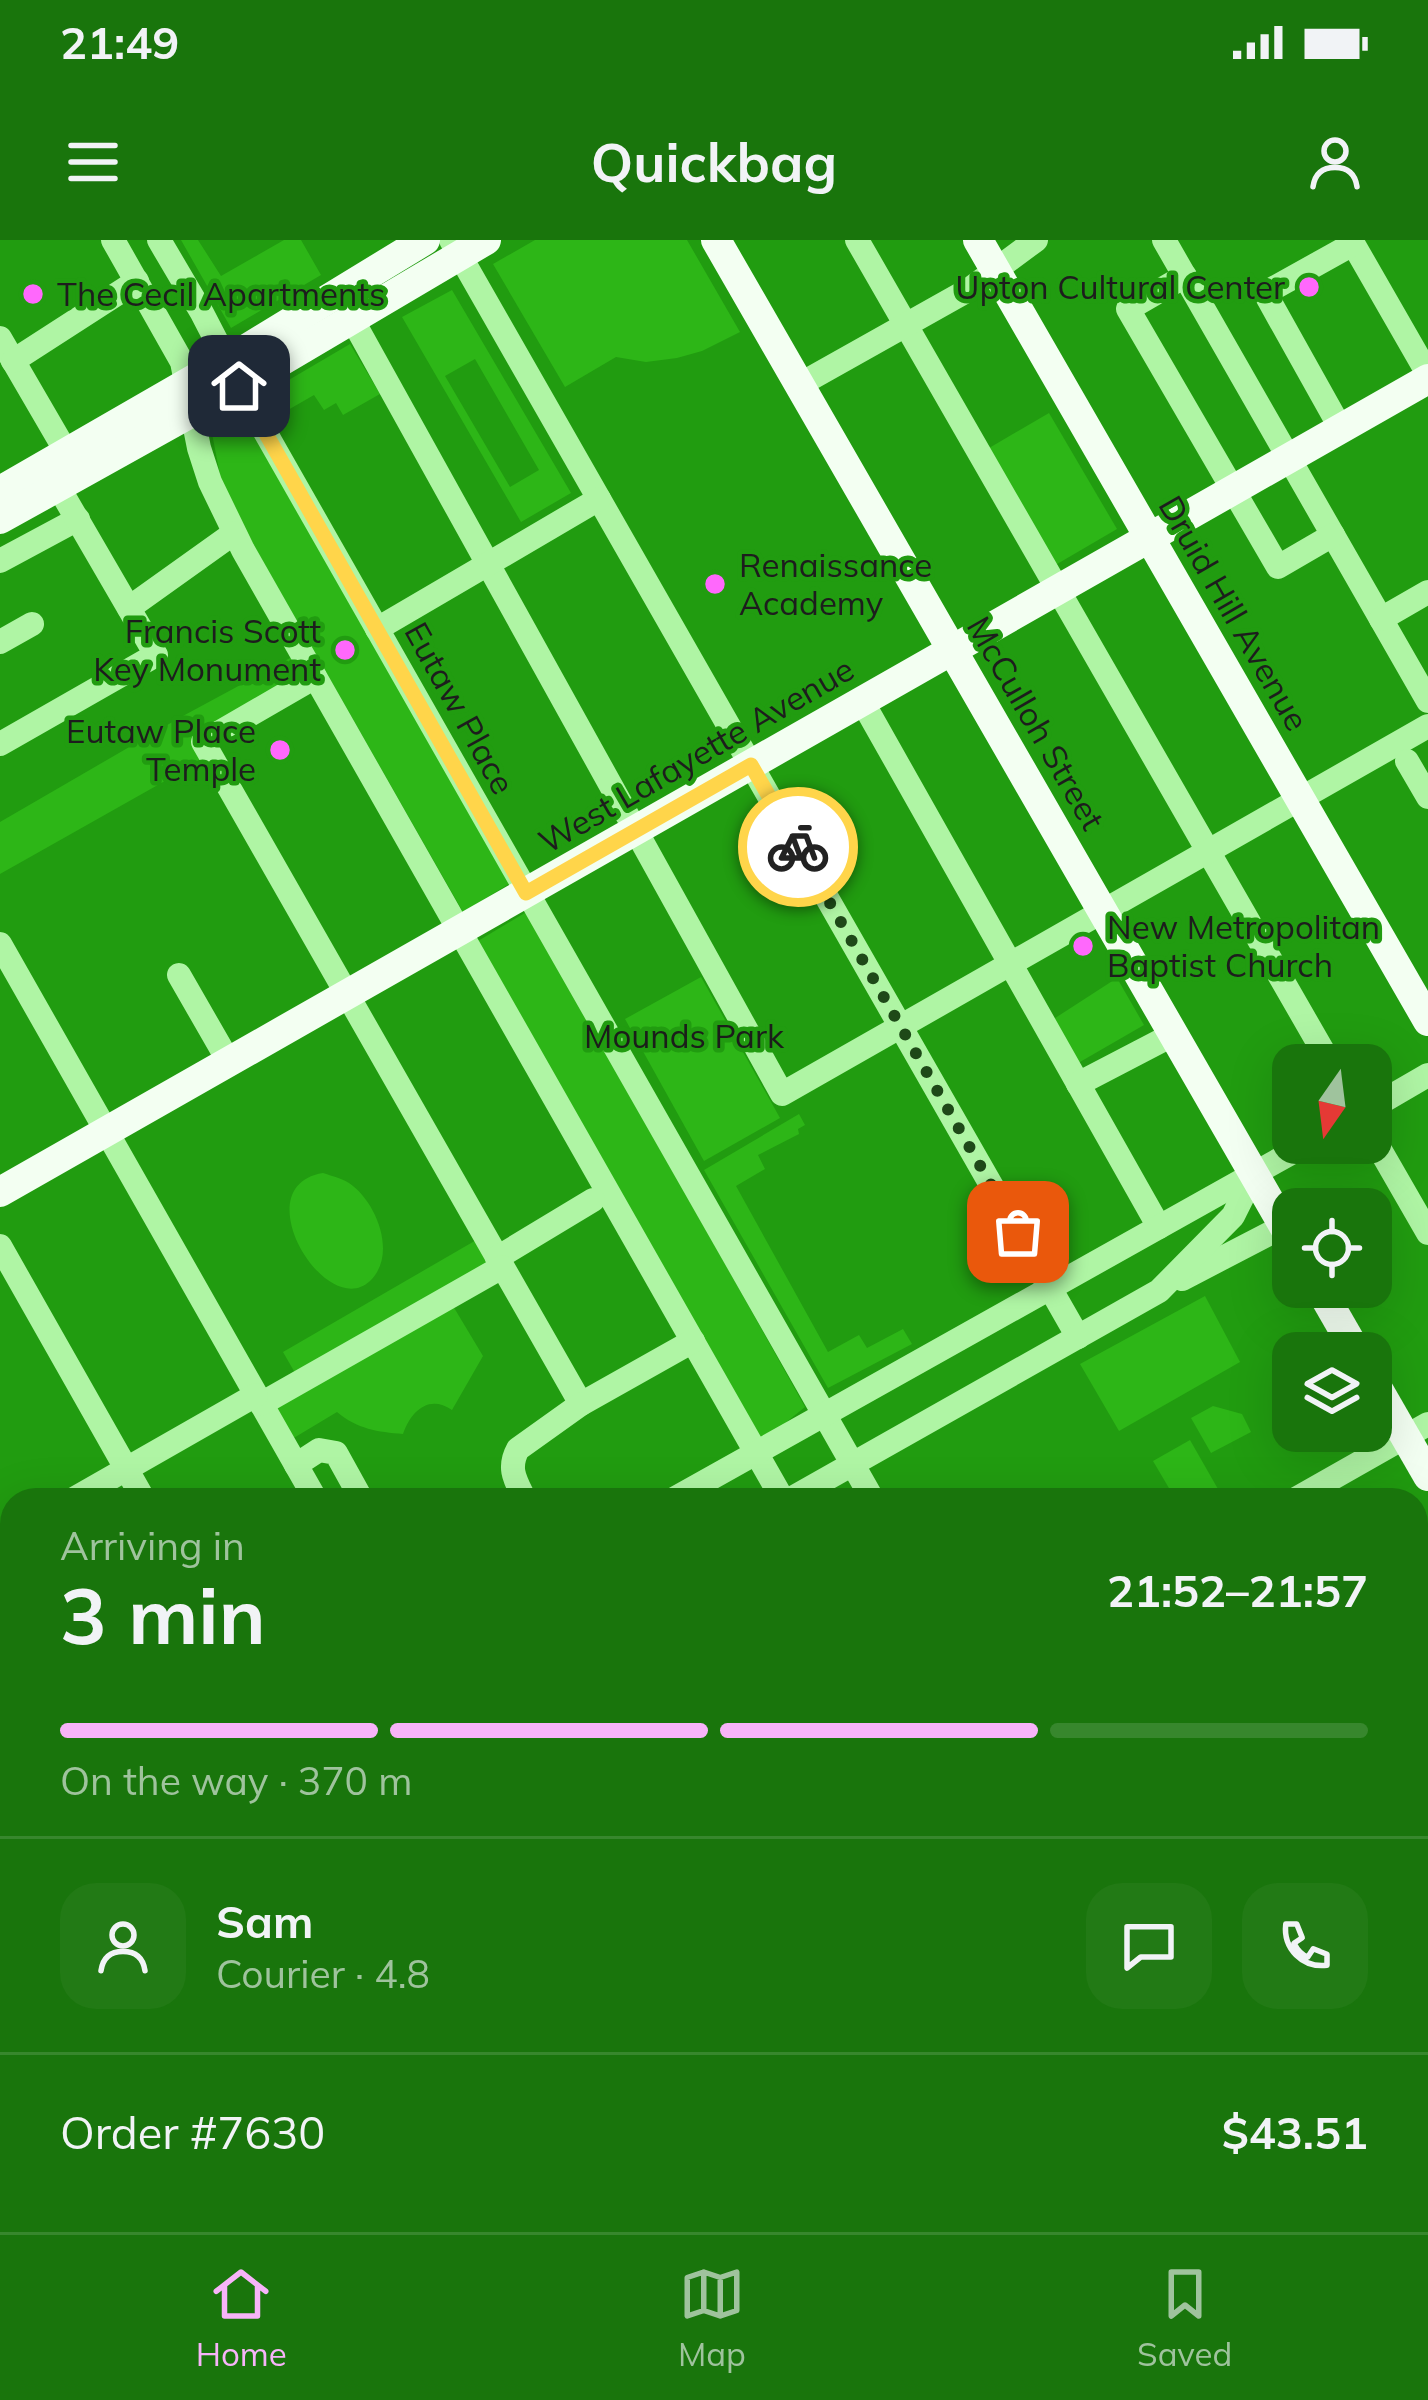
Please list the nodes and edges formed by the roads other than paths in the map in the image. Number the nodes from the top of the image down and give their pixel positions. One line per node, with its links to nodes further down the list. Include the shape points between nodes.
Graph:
1 (113, 240): 13 (street)
2 (159, 240): 17 (street, Eutaw Place)
3 (425, 240): 17 (main road)
4 (716, 240): 19 (main road, McCulloh Street)
5 (857, 240): 15 (street)
6 (978, 240): 11 (main road, Druid Hill Avenue)
7 (1036, 240): 11 (street)
8 (1164, 240): 12 (street)
9 (1352, 242): 18 (street); 21 (street, via 1265,293)
10 (466, 245): 14 (main road); 27 (street)
11 (995, 269): 15 (street); 32 (main road, Druid Hill Avenue)
12 (1185, 276): 23 (street); 25 (street, via 1128,309)
13 (137, 281): 16 (street); 20 (street, via 182,362)
14 (352, 320): 17 (main road); 34 (street, via 457,486)
15 (906, 325): 19 (street); 35 (street)
16 (4, 346): 22 (street)
17 (233, 373): 20 (main road); 40 (street, Eutaw Place)
18 (1428, 377): 21 (main road, West Lafayette Avenue)
19 (799, 385): 42 (main road, McCulloh Street)
20 (189, 398): 22 (main road); 24 (main road); 30 (street, via 210,482)
21 (1341, 429): 23 (main road, West Lafayette Avenue)
22 (68, 454): 26 (main road)
23 (1289, 458): 25 (main road, West Lafayette Avenue); 31 (street)
24 (59, 488): 28 (main road); 29 (street)
25 (1233, 490): 31 (street, via 1278,567); 32 (main road, West Lafayette Avenue)
26 (0, 491)
27 (599, 499): 34 (street); 49 (street)
28 (0, 519)
29 (78, 519): 33 (street); 37 (street)
30 (234, 533): 37 (street); 43 (street)
31 (1334, 536): 38 (street)
32 (1149, 538): 35 (main road, West Lafayette Avenue); 51 (main road, Druid Hill Avenue)
33 (0, 561)
34 (488, 564): 40 (street); 52 (street)
35 (1058, 590): 42 (main road, West Lafayette Avenue); 53 (street)
36 (1428, 592): 38 (street)
37 (129, 608): 47 (street, via 156,655)
38 (1381, 619): 45 (street)
39 (32, 624): 41 (street)
40 (377, 629): 54 (street, Eutaw Place)
41 (0, 642)
42 (952, 650): 44 (main road, West Lafayette Avenue); 55 (main road, McCulloh Street)
43 (315, 677): 56 (street); 60 (street, via 203,742)
44 (862, 701): 49 (main road, West Lafayette Avenue); 58 (street)
45 (1428, 701)
46 (1428, 726): 51 (street)
47 (0, 744)
48 (1408, 761): 50 (street)
49 (751, 765): 52 (main road, West Lafayette Avenue); 62 (street)
50 (1428, 797)
51 (1298, 800): 53 (street); 61 (main road, Druid Hill Avenue)
52 (637, 830): 54 (main road, West Lafayette Avenue); 62 (street, via 782,1094)
53 (1209, 851): 55 (street); 64 (street)
54 (526, 893): 56 (main road, West Lafayette Avenue); 87 (street, Eutaw Place)
55 (1103, 911): 58 (street); 63 (main road, McCulloh Street)
56 (459, 931): 60 (main road, West Lafayette Avenue); 84 (street)
57 (0, 944): 69 (street)
58 (1011, 964): 62 (street); 67 (street)
59 (179, 975): 65 (street)
60 (348, 995): 65 (main road, West Lafayette Avenue); 80 (street)
61 (1428, 1022)
62 (901, 1027): 81 (street)
63 (1174, 1034): 67 (street); 72 (main road, McCulloh Street)
64 (1319, 1044)
65 (229, 1062): 69 (main road, West Lafayette Avenue)
66 (1428, 1076): 68 (street)
67 (1078, 1084): 76 (street)
68 (1392, 1096)
69 (106, 1130): 73 (main road, West Lafayette Avenue); 85 (street)
70 (1272, 1164): 72 (street)
71 (1388, 1164): 77 (street)
72 (1254, 1174): 75 (main road, McCulloh Street); 76 (street); 82 (street, via 1234,1216)
73 (0, 1192)
74 (593, 1200): 80 (street)
75 (1272, 1206)
76 (1159, 1227): 81 (street)
77 (1428, 1233)
78 (1272, 1241): 82 (street)
79 (0, 1246): 92 (street)
80 (500, 1262): 85 (street); 86 (street)
81 (1050, 1287): 83 (street); 87 (street)
82 (1159, 1291): 83 (street)
83 (1078, 1337): 90 (street)
84 (693, 1341): 86 (street); 89 (street)
85 (259, 1400): 91 (street); 92 (street)
86 (581, 1404): 98 (street, via 518,1449 512,1473)
87 (824, 1415): 89 (street); 90 (street, Eutaw Place)
88 (1395, 1436): 93 (main road); 103 (street)
89 (756, 1454): 99 (street); 100 (street)
90 (852, 1464): 101 (street); 102 (street, Eutaw Place)
91 (296, 1465): 96 (street); 97 (street, via 319,1450 336,1453)
92 (126, 1469): 94 (street); 95 (street)
93 (1428, 1476)
94 (93, 1488)
95 (137, 1488)
96 (309, 1488)
97 (355, 1488)
98 (519, 1488)
99 (694, 1488)
100 (778, 1488)
101 (808, 1488)
102 (866, 1488)
103 (1318, 1488)

